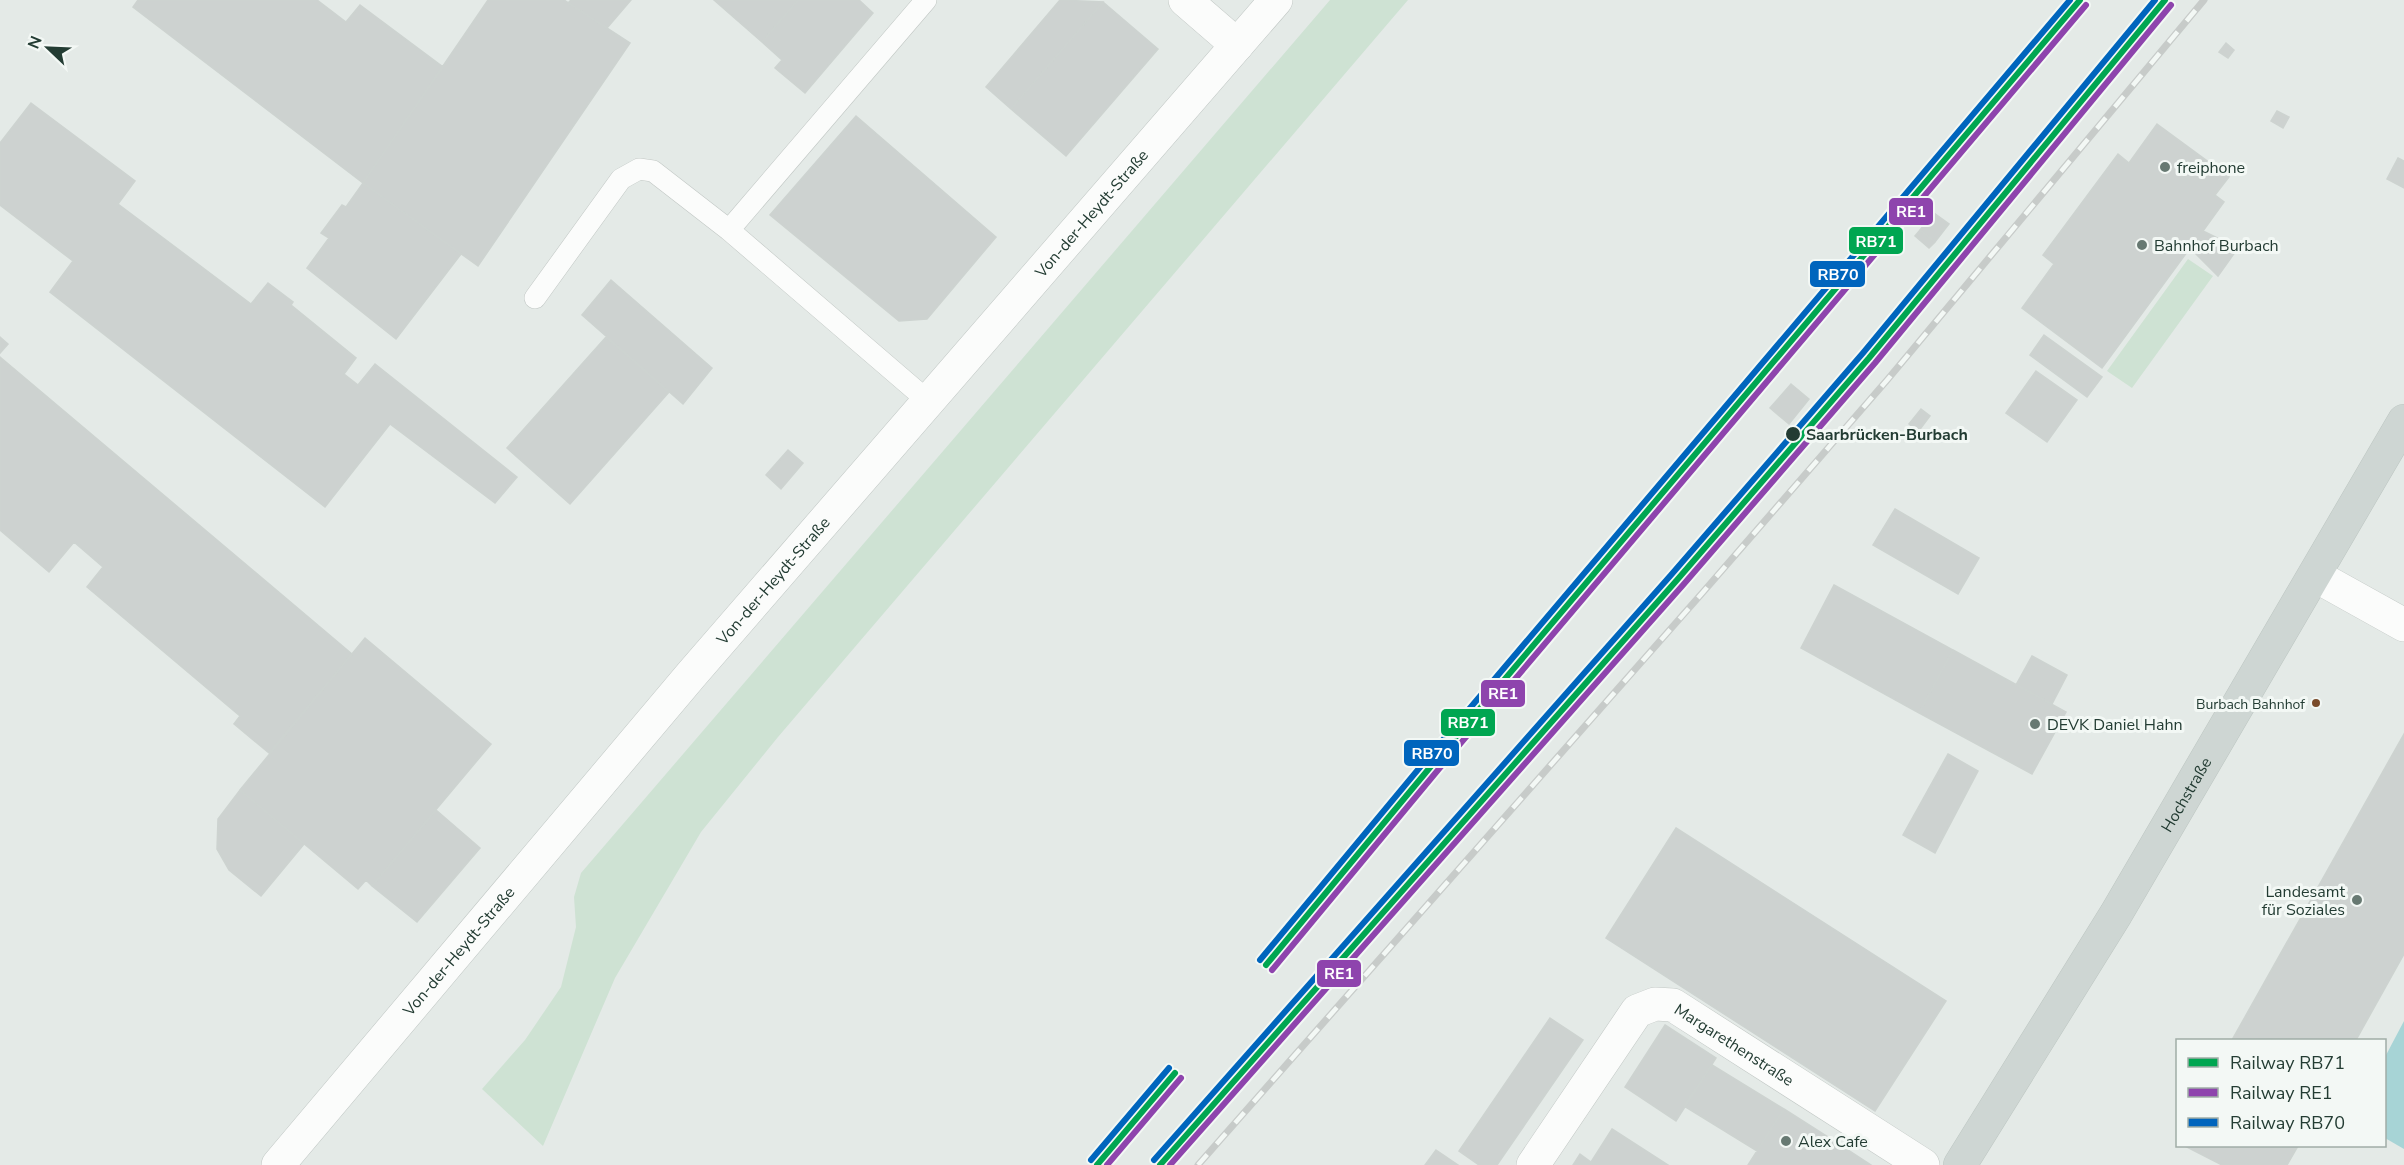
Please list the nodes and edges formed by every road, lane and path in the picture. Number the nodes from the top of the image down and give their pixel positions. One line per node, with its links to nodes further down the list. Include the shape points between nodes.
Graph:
1 (926, 0): 5 (lane)
2 (1185, 0): 4 (main road)
3 (1276, 0): 4 (main road, Von-der-Heydt-Straße)
4 (1237, 45): 7 (main road, Von-der-Heydt-Straße)
5 (729, 230): 6 (lane, via 653,171 639,169 621,179); 7 (lane)
6 (534, 298)
7 (928, 401): 11 (main road, Von-der-Heydt-Straße)
8 (2404, 421): 9 (main road, Hochstraße)
9 (2316, 576): 10 (main road); 14 (main road, Hochstraße, via 2116,914)
10 (2404, 625)
11 (278, 1165)
12 (1533, 1165): 13 (main road, Margarethenstraße, via 1637,1011 1655,1004 1672,1005)
13 (1923, 1165)
14 (1960, 1165)

